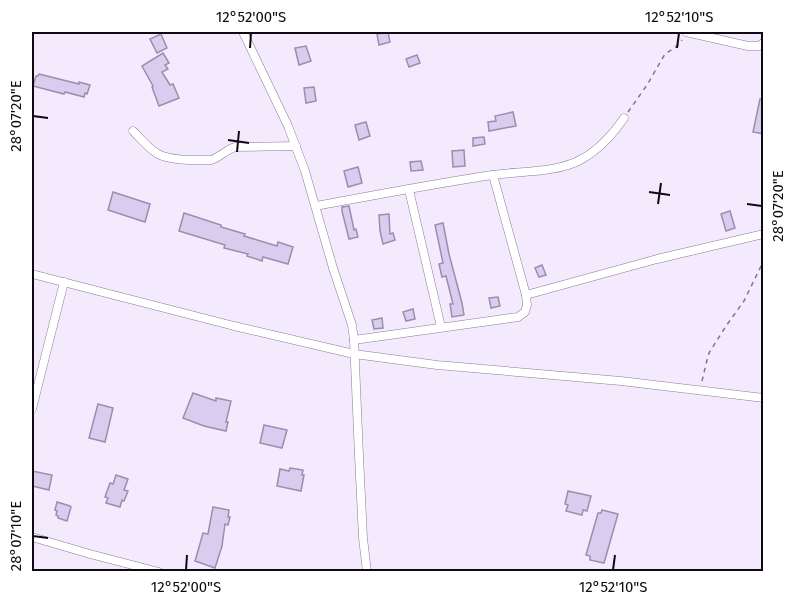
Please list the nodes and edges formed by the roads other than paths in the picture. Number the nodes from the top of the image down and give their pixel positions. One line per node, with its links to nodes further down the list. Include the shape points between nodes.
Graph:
1 (243, 32): 6 (street)
2 (687, 32): 3 (street, via 748,46)
3 (764, 42)
4 (624, 118): 7 (street, via 615,132 581,160 548,169)
5 (133, 131): 6 (street, via 158,154 170,158 211,160 235,147)
6 (296, 146): 9 (street)
7 (493, 175): 8 (street); 13 (street)
8 (409, 190): 9 (street); 14 (street)
9 (316, 206): 15 (street)
10 (764, 234): 13 (street)
11 (32, 274): 12 (street)
12 (64, 282): 16 (street); 18 (street)
13 (526, 295): 14 (street, via 525,312 518,317)
14 (441, 327): 15 (street)
15 (354, 340): 16 (street)
16 (354, 354): 17 (street); 21 (street)
17 (764, 398)
18 (32, 409)
19 (32, 537): 20 (street)
20 (159, 572)
21 (367, 572)

